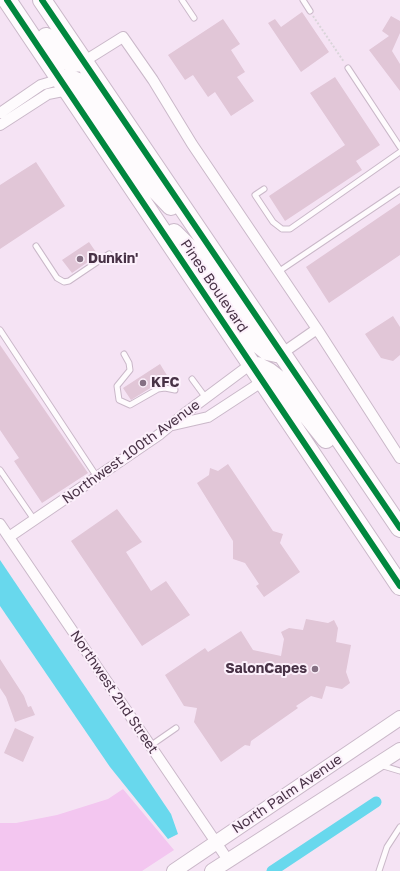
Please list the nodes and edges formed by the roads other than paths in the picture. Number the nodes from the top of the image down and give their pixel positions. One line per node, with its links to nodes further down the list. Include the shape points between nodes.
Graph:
1 (7, 0): 10 (highway, Pines Boulevard)
2 (20, 0): 8 (highway, via 60,56 71,63)
3 (42, 0): 8 (highway, Pines Boulevard)
4 (182, 0): 7 (lane)
5 (303, 0): 6 (lane)
6 (310, 11)
7 (194, 18)
8 (84, 62): 18 (highway, Pines Boulevard); 21 (street, via 123,37)
9 (348, 68): 13 (lane)
10 (64, 85): 11 (street, via 41,85); 12 (street); 17 (highway, Pines Boulevard); 18 (highway, via 70,79 78,82 91,95 151,185)
11 (0, 113)
12 (0, 125)
13 (400, 147)
14 (400, 152): 15 (lane, via 290,229 282,229 273,222 255,195)
15 (264, 189)
16 (400, 190): 21 (lane)
17 (154, 219): 25 (highway, via 187,246 256,342 267,351); 26 (highway, Pines Boulevard)
18 (206, 242): 25 (highway, Pines Boulevard)
19 (36, 246): 20 (lane, via 57,278 64,282)
20 (109, 254)
21 (278, 272): 22 (street)
22 (317, 329): 25 (street); 32 (street)
23 (0, 330): 34 (lane)
24 (124, 354): 29 (lane, via 130,363 130,370 117,386 119,400 130,405 158,389)
25 (281, 354): 35 (highway, Pines Boulevard)
26 (251, 364): 28 (highway, Pines Boulevard); 30 (street, Northwest 100th Avenue); 35 (highway, via 278,379 355,474)
27 (192, 380): 30 (lane)
28 (263, 381): 31 (street, via 208,417); 40 (highway, Pines Boulevard)
29 (175, 390)
30 (206, 398): 31 (street, Northwest 100th Avenue)
31 (171, 425): 34 (street, Northwest 100th Avenue)
32 (400, 458)
33 (0, 470): 36 (lane)
34 (97, 477): 36 (street, Northwest 100th Avenue)
35 (378, 496): 38 (highway, Pines Boulevard)
36 (35, 521): 39 (street, Northwest 100th Avenue)
37 (0, 524): 39 (street, Northwest 2nd Street)
38 (400, 528)
39 (9, 538): 43 (street, Northwest 2nd Street)
40 (400, 586)
41 (400, 718): 48 (main road, North Palm Avenue)
42 (176, 728): 43 (lane)
43 (150, 746): 48 (street, Northwest 2nd Street)
44 (400, 750): 45 (main road, North Palm Avenue)
45 (377, 764): 46 (lane); 49 (main road, North Palm Avenue)
46 (400, 771)
47 (400, 828): 52 (lane, via 387,847)
48 (216, 842): 49 (street, Northwest 2nd Street); 50 (main road, North Palm Avenue)
49 (228, 860): 51 (main road, North Palm Avenue)
50 (174, 871)
51 (212, 871)
52 (379, 871)

